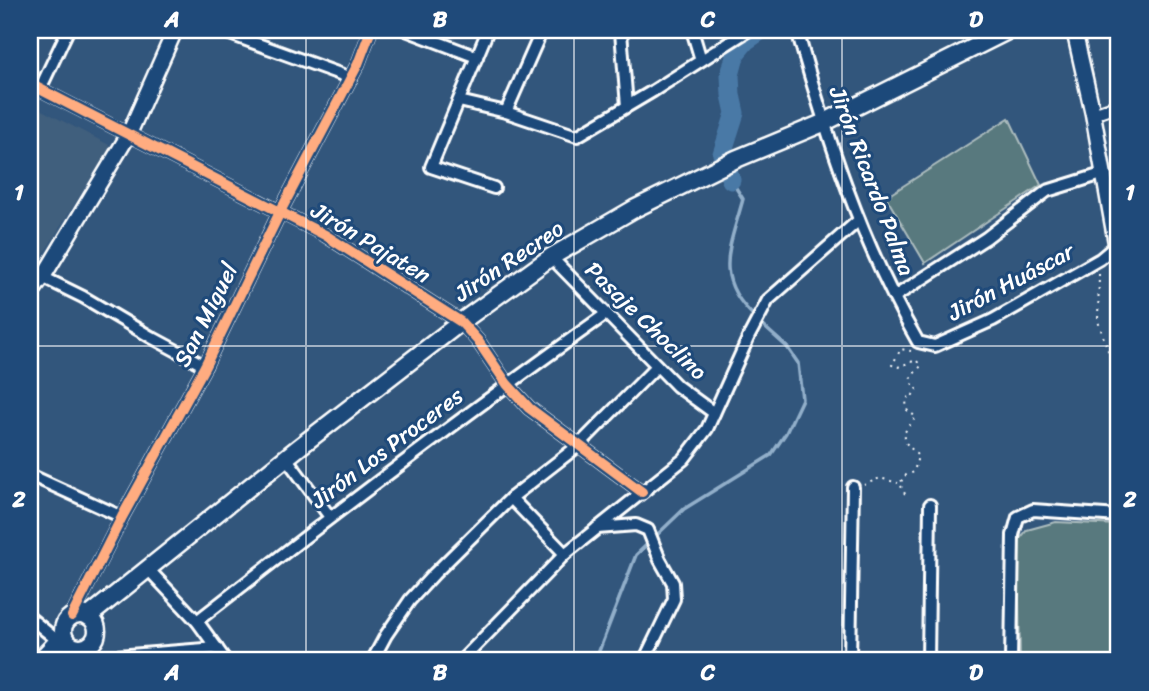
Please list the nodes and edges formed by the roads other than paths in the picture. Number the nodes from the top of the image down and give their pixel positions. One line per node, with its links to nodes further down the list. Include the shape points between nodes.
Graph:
1 (68, 30): 17 (street)
2 (176, 30): 24 (street)
3 (219, 30): 16 (street)
4 (371, 30): 16 (street, San Miguel)
5 (406, 30): 14 (street)
6 (488, 30): 14 (street)
7 (542, 30): 21 (street)
8 (617, 30): 20 (street, via 621,32)
9 (692, 30): 15 (street)
10 (749, 30): 15 (street)
11 (797, 30): 23 (street, Jirón Ricardo Palma)
12 (1007, 30): 23 (main road, Jirón Recreo)
13 (1074, 30): 22 (street)
14 (477, 57): 18 (street)
15 (701, 60): 20 (street)
16 (351, 78): 27 (street, San Miguel)
17 (35, 86): 24 (street, Jirón Pajaten)
18 (459, 101): 21 (street); 26 (street, via 430,167)
19 (1119, 104): 22 (street)
20 (627, 106): 21 (street, via 577,135)
21 (506, 112)
22 (1093, 114): 25 (street)
23 (823, 123): 28 (street, Jirón Ricardo Palma); 30 (main road, Jirón Recreo, via 634,209)
24 (129, 134): 27 (street, Jirón Pajaten); 31 (street)
25 (1102, 174): 29 (street); 33 (street, via 1047,191 986,238)
26 (494, 188)
27 (280, 213): 35 (street, Jirón Pajaten, via 325,235); 37 (street, San Miguel)
28 (859, 220): 33 (street, Jirón Ricardo Palma); 40 (street, via 768,300)
29 (1118, 249): 36 (street, Jirón Huáscar, via 990,321 935,346)
30 (551, 257): 34 (street, Pasaje Choclino); 35 (main road, Jirón Recreo)
31 (36, 274): 32 (street); 37 (street)
32 (30, 295)
33 (894, 297): 36 (street, Jirón Ricardo Palma)
34 (606, 314): 38 (street, Pasaje Choclino); 39 (street, Jirón Los Proceres)
35 (461, 322): 39 (street, Jirón Pajaten); 42 (main road, Jirón Recreo)
36 (918, 342)
37 (205, 366): 49 (street, San Miguel)
38 (657, 366): 40 (street, Pasaje Choclino); 41 (street)
39 (507, 384): 41 (street, Jirón Pajaten, via 529,408); 50 (street, Jirón Los Proceres)
40 (714, 413): 45 (street, via 684,459)
41 (578, 446): 45 (street, Jirón Pajaten); 46 (street)
42 (287, 458): 50 (street); 53 (main road, Jirón Recreo)
43 (30, 475): 49 (street)
44 (853, 487): 66 (street)
45 (642, 492): 51 (street)
46 (511, 498): 52 (street); 63 (street, via 410,600)
47 (930, 505): 67 (street)
48 (1119, 516): 68 (street, via 1032,510 1018,517 1013,535)
49 (122, 517): 54 (street, San Miguel)
50 (330, 517): 57 (street, Jirón Los Proceres)
51 (594, 528): 52 (street); 65 (street, via 636,525 648,530 673,583 674,599)
52 (565, 554): 64 (street)
53 (148, 569): 55 (main road, Jirón Recreo); 57 (street)
54 (72, 616): 55 (main road); 58 (main road, via 64,625)
55 (89, 616): 60 (main road, via 97,629)
56 (30, 618): 58 (street)
57 (197, 621): 59 (street)
58 (65, 646): 60 (main road); 61 (main road)
59 (217, 648): 60 (street); 62 (street)
60 (92, 654)
61 (39, 661)
62 (226, 661)
63 (372, 661)
64 (461, 661)
65 (644, 661)
66 (850, 661)
67 (928, 661)
68 (1011, 661)

